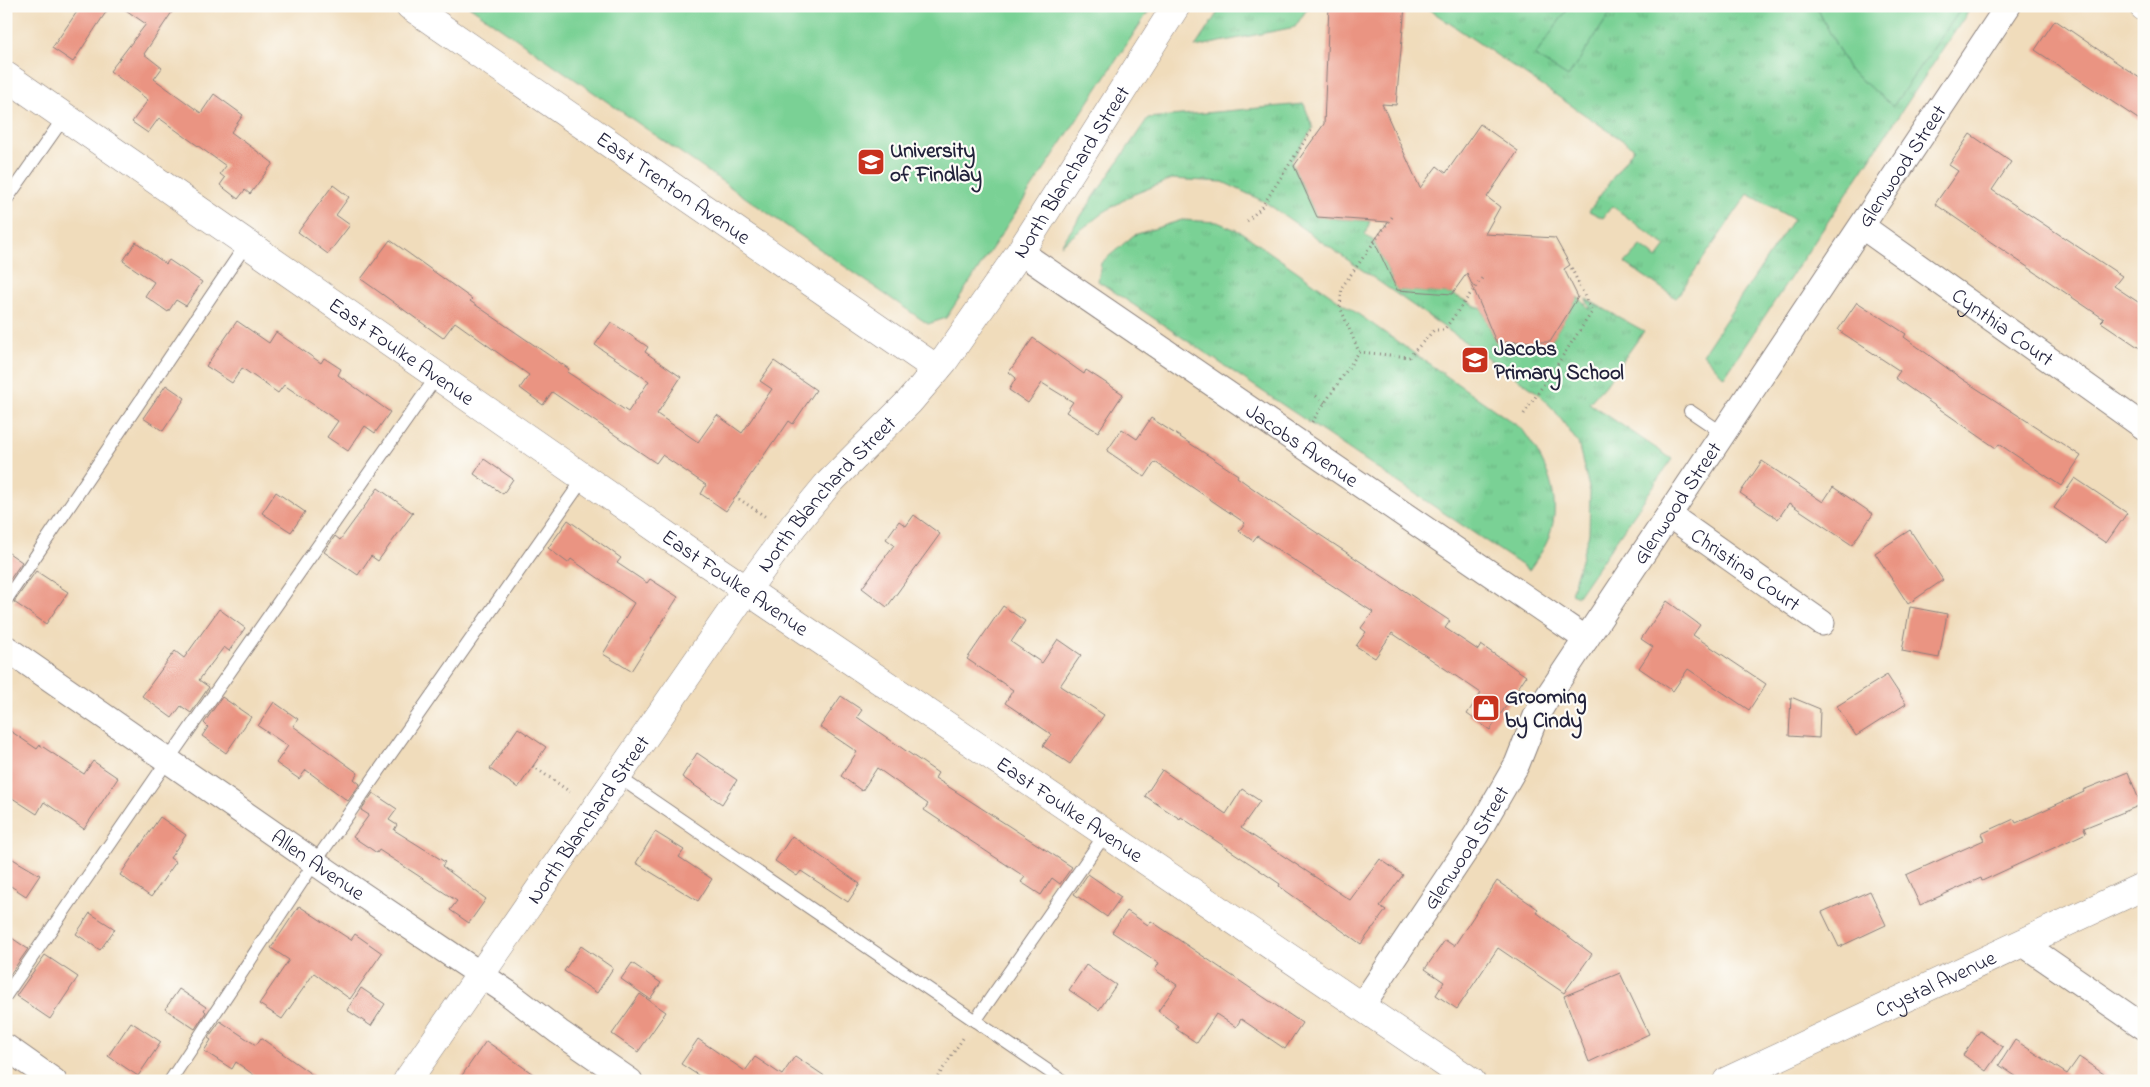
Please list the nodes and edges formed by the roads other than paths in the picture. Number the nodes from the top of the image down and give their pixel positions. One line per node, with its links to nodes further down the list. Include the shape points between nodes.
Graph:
1 (410, 6): 10 (street, East Trenton Avenue)
2 (1176, 6): 9 (street, North Blanchard Street)
3 (2008, 6): 7 (street, Glenwood Street)
4 (6, 76): 5 (street, East Foulke Avenue)
5 (65, 116): 6 (lane); 8 (street, East Foulke Avenue)
6 (6, 200)
7 (1862, 227): 13 (street, Cynthia Court); 14 (street, Glenwood Street)
8 (247, 243): 11 (street, East Foulke Avenue); 18 (lane)
9 (1020, 252): 10 (street, North Blanchard Street); 20 (street, Jacobs Avenue)
10 (937, 369): 17 (street, North Blanchard Street, via 827,486)
11 (437, 376): 15 (street, East Foulke Avenue); 22 (lane)
12 (1690, 411): 14 (lane)
13 (2144, 427)
14 (1724, 434): 16 (street, Glenwood Street)
15 (584, 478): 17 (street, East Foulke Avenue); 25 (lane)
16 (1669, 515): 19 (street, Christina Court); 20 (street, Glenwood Street)
17 (747, 589): 23 (street, North Blanchard Street); 24 (street, East Foulke Avenue)
18 (6, 600)
19 (1822, 623)
20 (1586, 639): 30 (street, Glenwood Street, via 1536,716 1518,764 1476,835)
21 (6, 648): 22 (street, Allen Avenue)
22 (168, 760): 25 (street, Allen Avenue); 29 (lane)
23 (617, 776): 28 (street, North Blanchard Street); 31 (lane)
24 (1106, 833): 30 (street, East Foulke Avenue); 31 (lane)
25 (315, 862): 28 (street, Allen Avenue); 35 (lane)
26 (2144, 886): 27 (street, Crystal Avenue)
27 (2022, 943): 32 (street); 40 (street, Crystal Avenue)
28 (480, 974): 36 (street, North Blanchard Street); 37 (street, Allen Avenue)
29 (6, 995)
30 (1361, 1007): 39 (street, East Foulke Avenue)
31 (975, 1021): 38 (lane)
32 (2144, 1027)
33 (6, 1047): 34 (street)
34 (54, 1081)
35 (170, 1081)
36 (407, 1081)
37 (630, 1081)
38 (1062, 1081)
39 (1470, 1081)
40 (1728, 1081)

